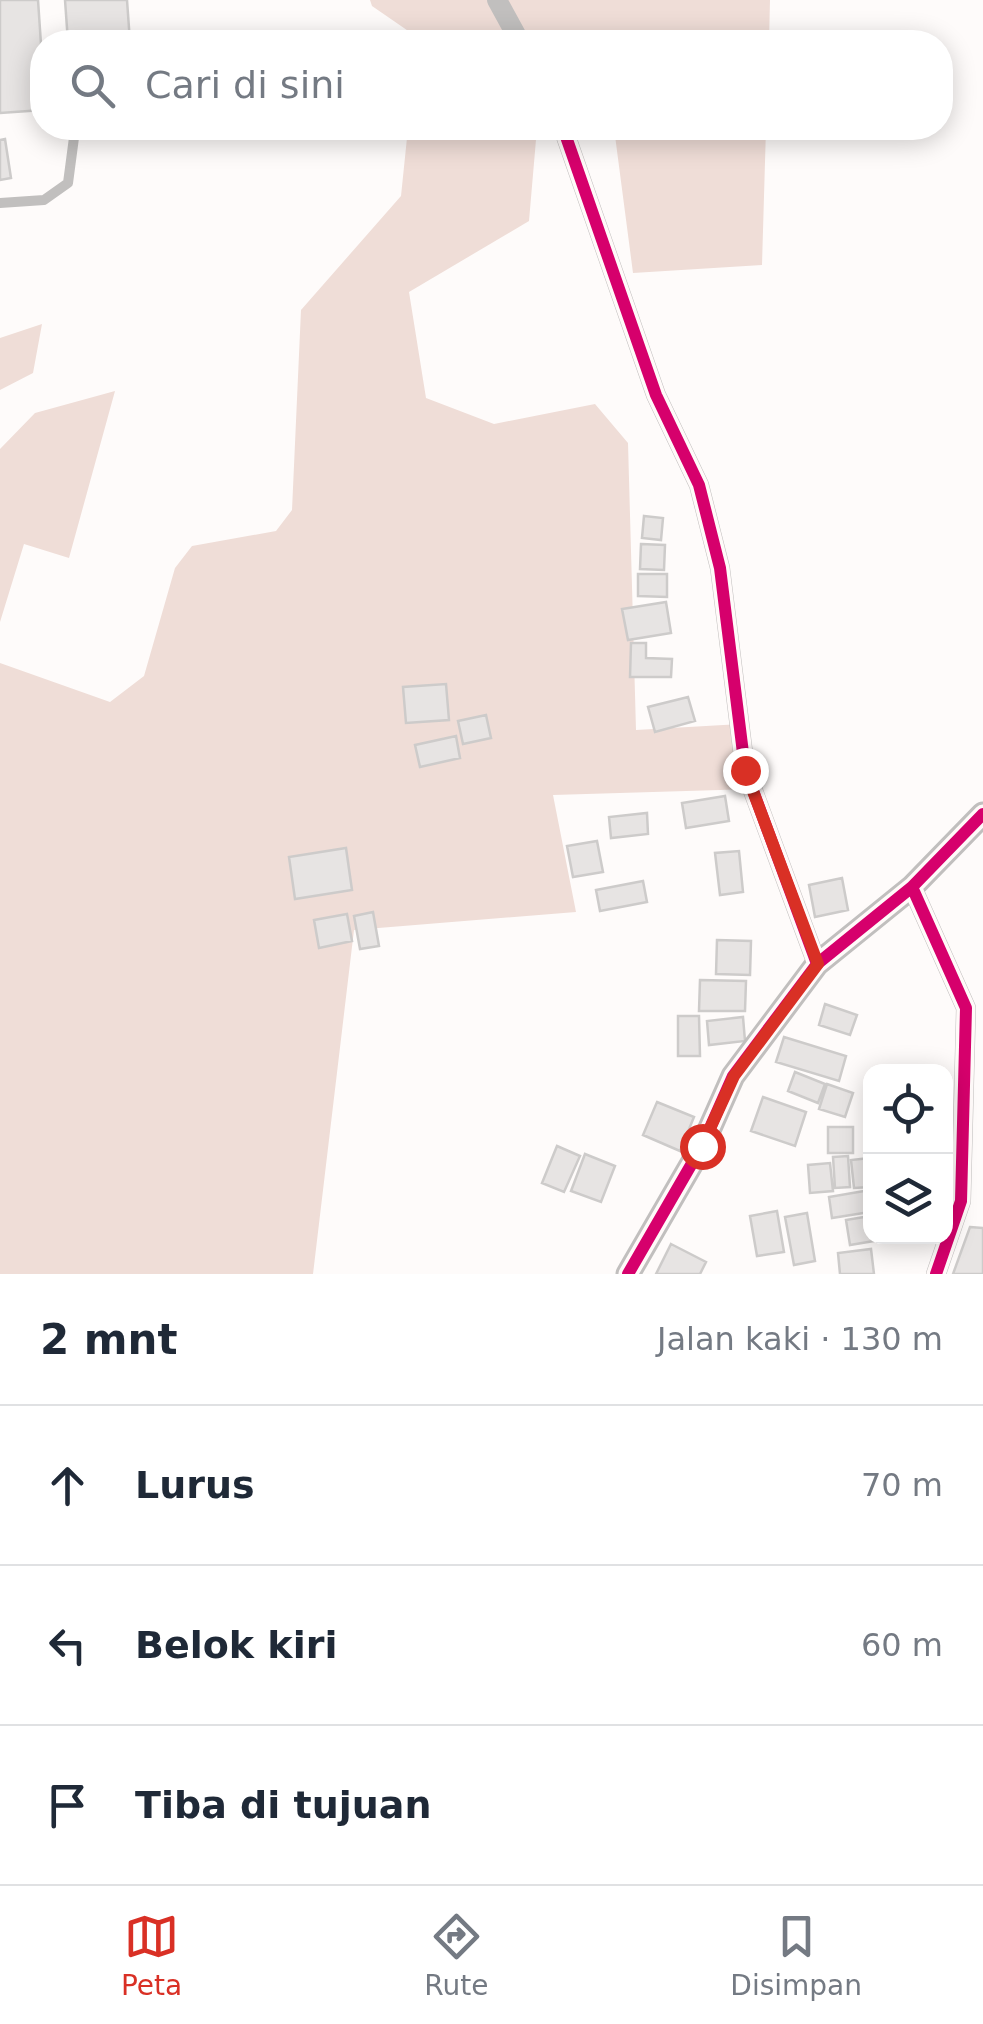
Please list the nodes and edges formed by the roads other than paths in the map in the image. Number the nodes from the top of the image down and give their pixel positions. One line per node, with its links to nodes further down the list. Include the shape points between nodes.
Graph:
1 (497, 0): 2 (street)
2 (513, 30)
3 (73, 140): 5 (lane, via 68,183 44,200)
4 (567, 140): 8 (street, via 656,395 699,485 720,568 745,770)
5 (0, 203)
6 (983, 814): 7 (street)
7 (912, 888): 8 (street); 10 (street, via 966,1008 961,1201)
8 (818, 964): 9 (street, via 734,1076)
9 (628, 1274)
10 (936, 1274)

